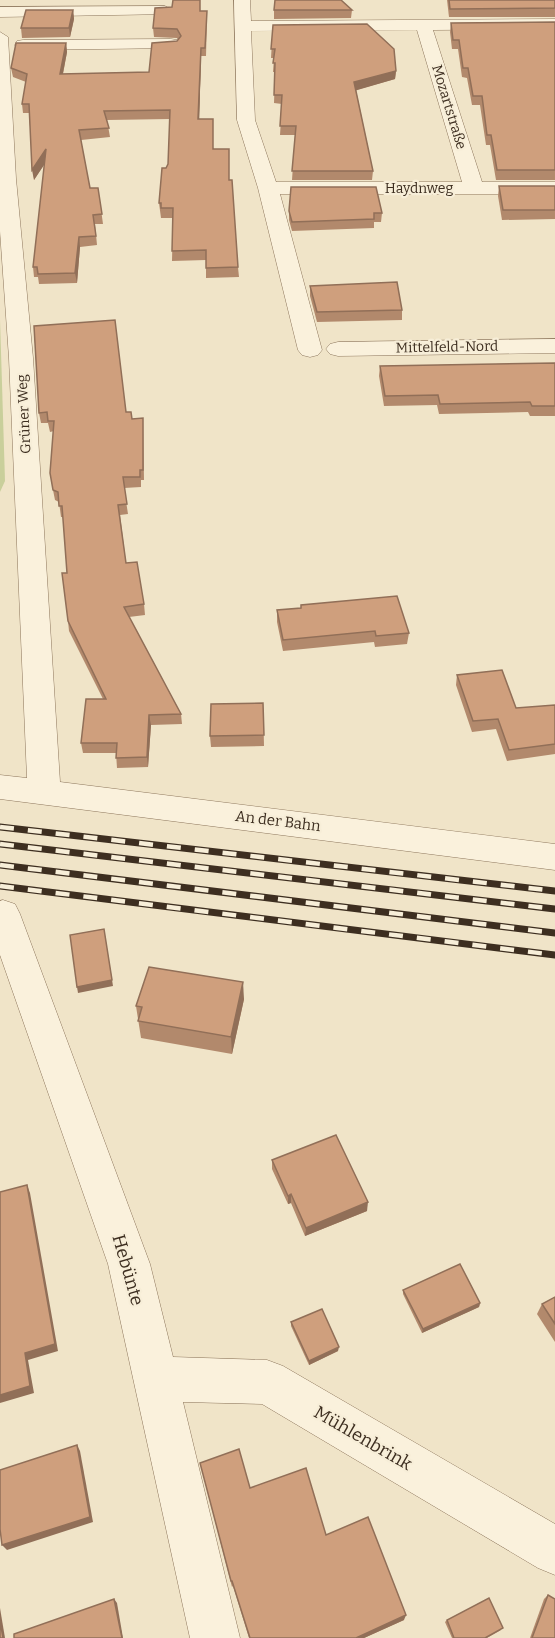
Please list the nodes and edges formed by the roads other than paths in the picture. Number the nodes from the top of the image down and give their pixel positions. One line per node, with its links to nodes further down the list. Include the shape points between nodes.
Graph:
1 (242, 0): 5 (street)
2 (165, 11): 3 (street)
3 (0, 12)
4 (555, 24): 6 (street)
5 (244, 26): 6 (street); 10 (street, via 246,120)
6 (424, 26): 11 (street, Mozartstraße)
7 (0, 37): 9 (street, Grüner Weg)
8 (171, 44): 9 (street)
9 (0, 45): 17 (street, Grüner Weg)
10 (268, 188): 11 (street, Haydnweg); 15 (street)
11 (474, 188): 12 (street, Haydnweg)
12 (555, 188)
13 (555, 346): 14 (street, Mittelfeld-Nord)
14 (338, 349)
15 (310, 350)
16 (0, 787): 17 (street, An der Bahn)
17 (44, 791): 18 (street, An der Bahn)
18 (555, 857)
19 (3, 914): 20 (street, Hebünte, via 129,1264)
20 (155, 1379): 21 (street, Mühlenbrink, via 267,1382); 22 (street, Hebünte)
21 (555, 1551)
22 (215, 1638)

